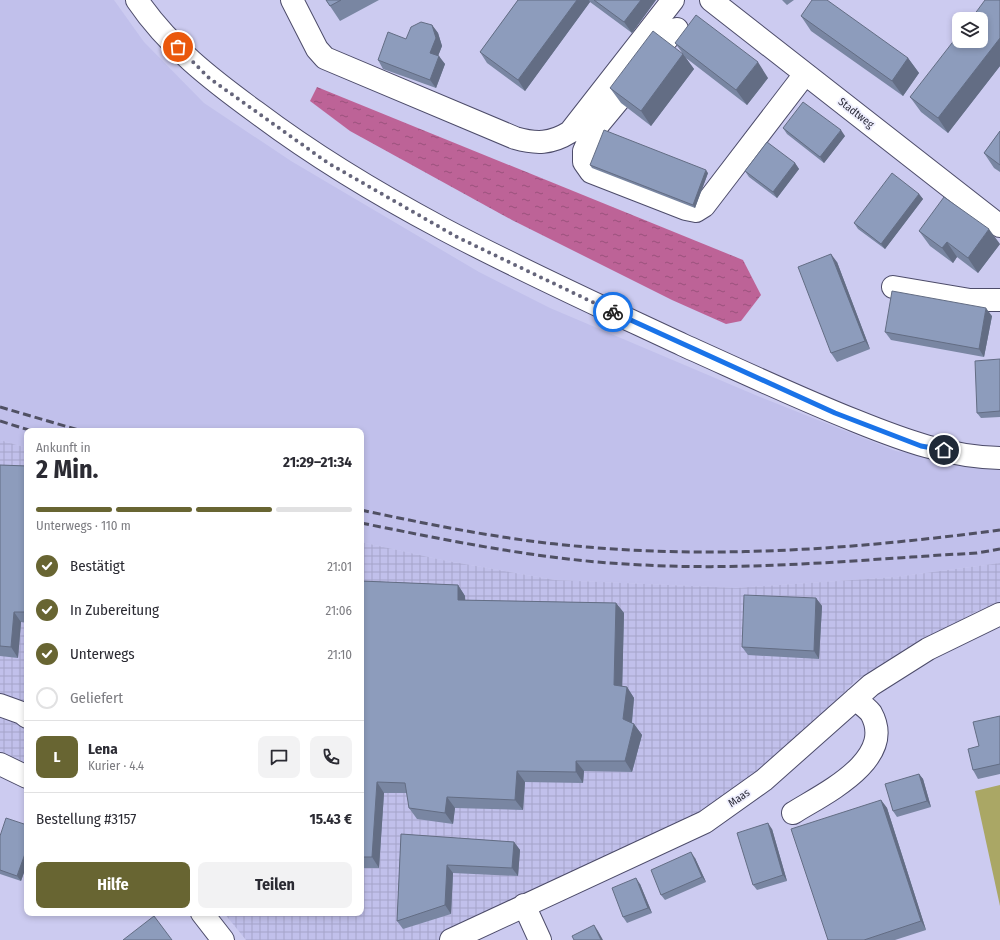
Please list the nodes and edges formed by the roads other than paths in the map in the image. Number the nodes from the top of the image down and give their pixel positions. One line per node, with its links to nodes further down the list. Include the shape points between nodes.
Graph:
1 (137, 0): 10 (street, via 156,27 209,78 260,116 328,163 457,237 757,379 835,413 921,446)
2 (292, 0): 3 (street, via 317,49 325,58 531,143 544,143 570,132)
3 (674, 0)
4 (711, 0): 6 (street, Stadtweg)
5 (676, 29): 6 (street, via 651,55 627,90 593,131 584,152 584,162 591,172 686,209 696,211 704,206)
6 (805, 74): 7 (street, Stadtweg)
7 (1000, 226)
8 (894, 287): 9 (street, via 970,300)
9 (1000, 300)
10 (1000, 458)
11 (1000, 614): 12 (street, Maas, via 928,649 871,685)
12 (855, 699): 17 (street, via 870,712 876,726 876,742 868,759 856,771); 18 (street, Maas, via 764,780 704,822)
13 (0, 705): 14 (street)
14 (24, 715)
15 (0, 764): 16 (street)
16 (24, 776)
17 (793, 813)
18 (524, 905): 21 (street, Maas); 22 (street)
19 (204, 916): 20 (street)
20 (223, 940)
21 (451, 940)
22 (540, 940)

